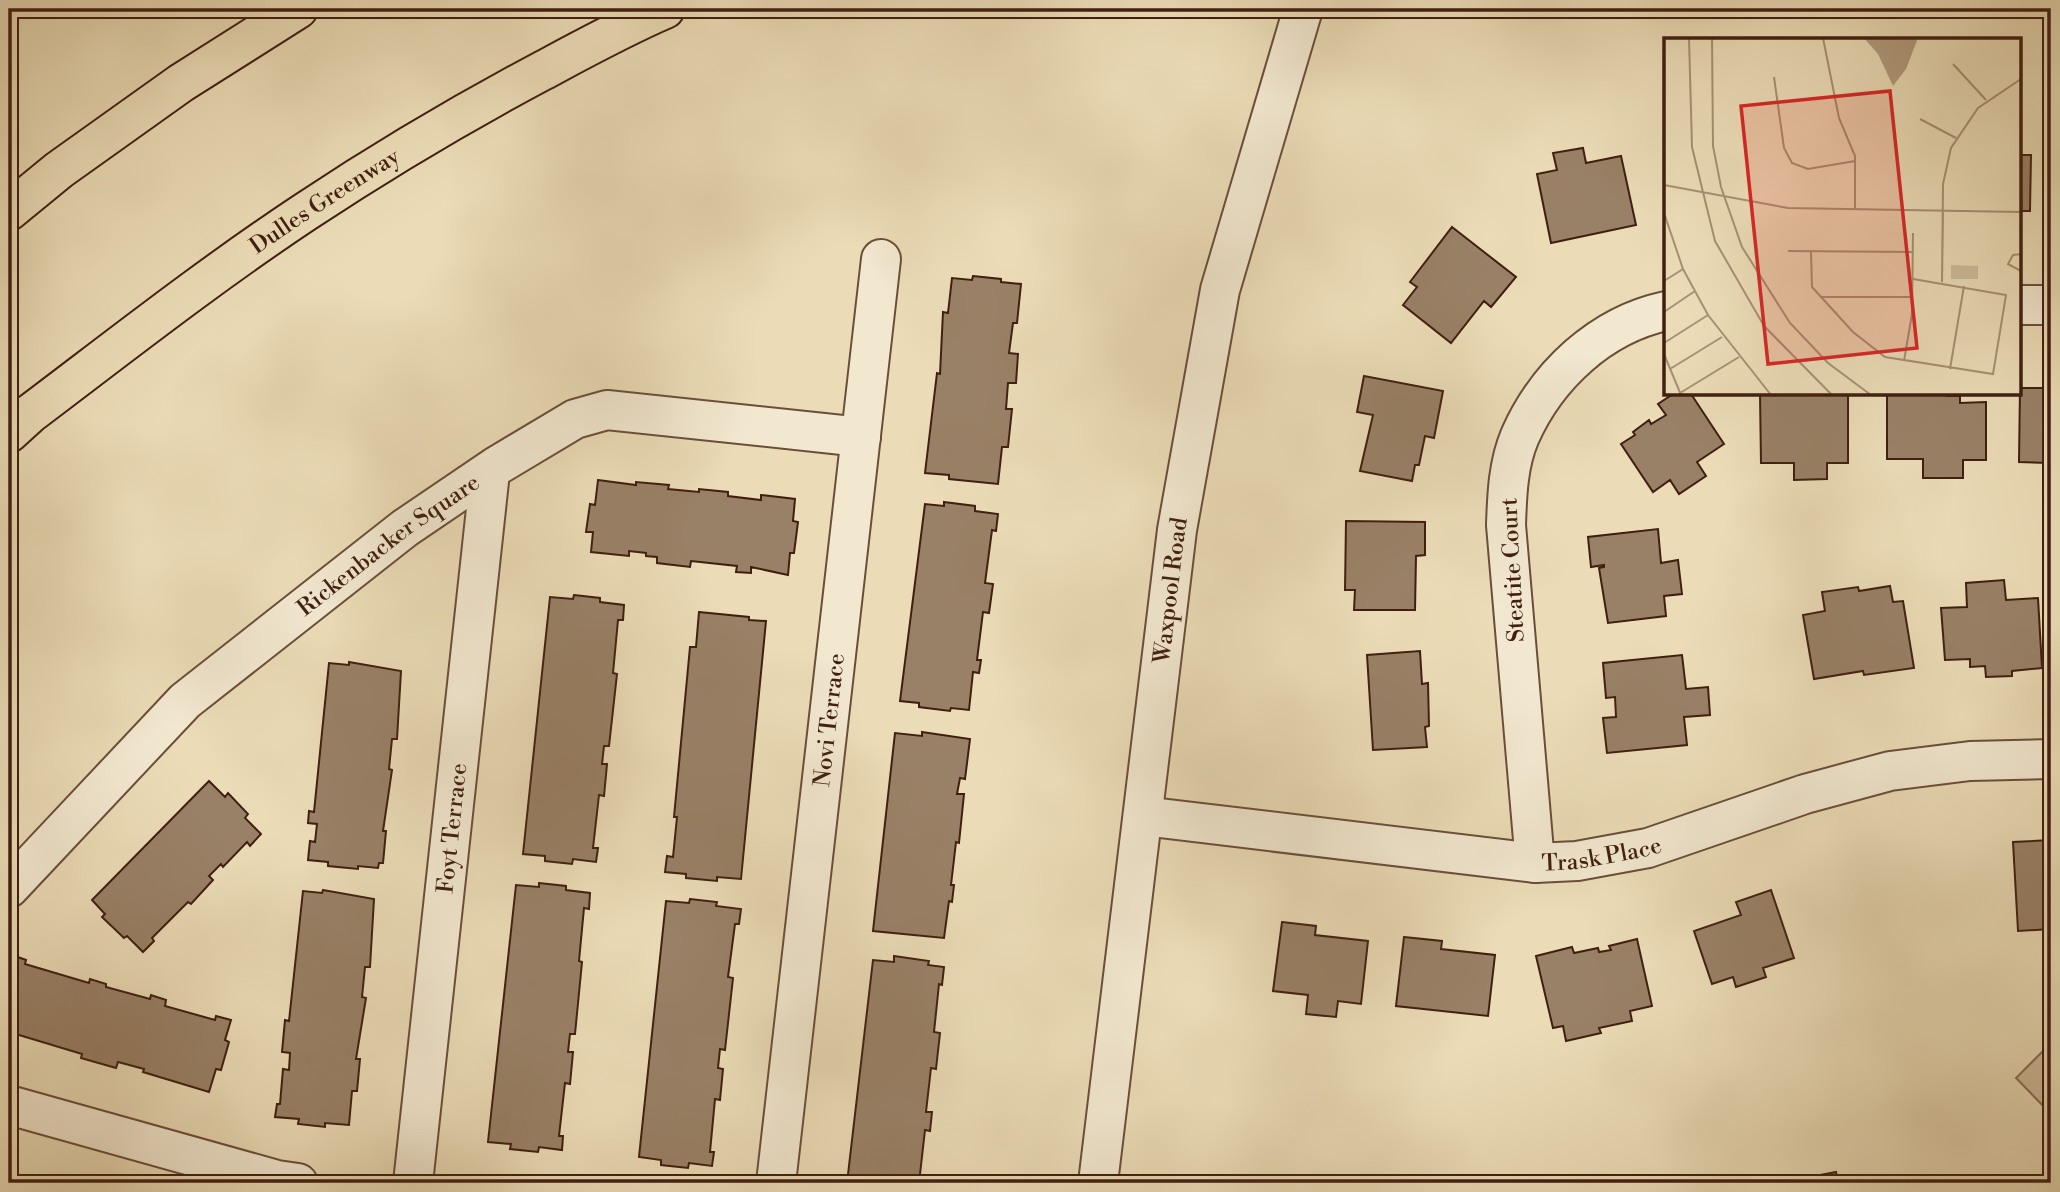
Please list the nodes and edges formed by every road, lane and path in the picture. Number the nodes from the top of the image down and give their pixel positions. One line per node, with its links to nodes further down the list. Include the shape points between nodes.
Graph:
1 (299, 9): 4 (highway, via 181,83)
2 (665, 9): 9 (highway, Dulles Greenway, via 494,96 304,213 183,298)
3 (1303, 9): 13 (street, Waxpool Road, via 1220,290 1177,530)
4 (9, 211)
5 (881, 259): 10 (street, Novi Terrace)
6 (2022, 305): 7 (street)
7 (2051, 305)
8 (1664, 312): 14 (street, Steatite Court, via 1608,334 1569,363 1542,396 1520,437 1508,482 1506,526)
9 (9, 433)
10 (861, 437): 11 (street, Rickenbacker Square, via 607,410 575,419); 19 (street, Novi Terrace)
11 (489, 471): 15 (street, Rickenbacker Square, via 405,528 185,701); 18 (street, Foyt Terrace)
12 (2051, 759): 14 (street, Trask Place, via 1970,761 1890,771 1805,794 1647,848 1577,861)
13 (1143, 816): 14 (street, Trask Place); 20 (street, Waxpool Road)
14 (1535, 863)
15 (9, 888)
16 (9, 1105): 17 (street)
17 (299, 1183)
18 (414, 1183)
19 (776, 1183)
20 (1098, 1183)

